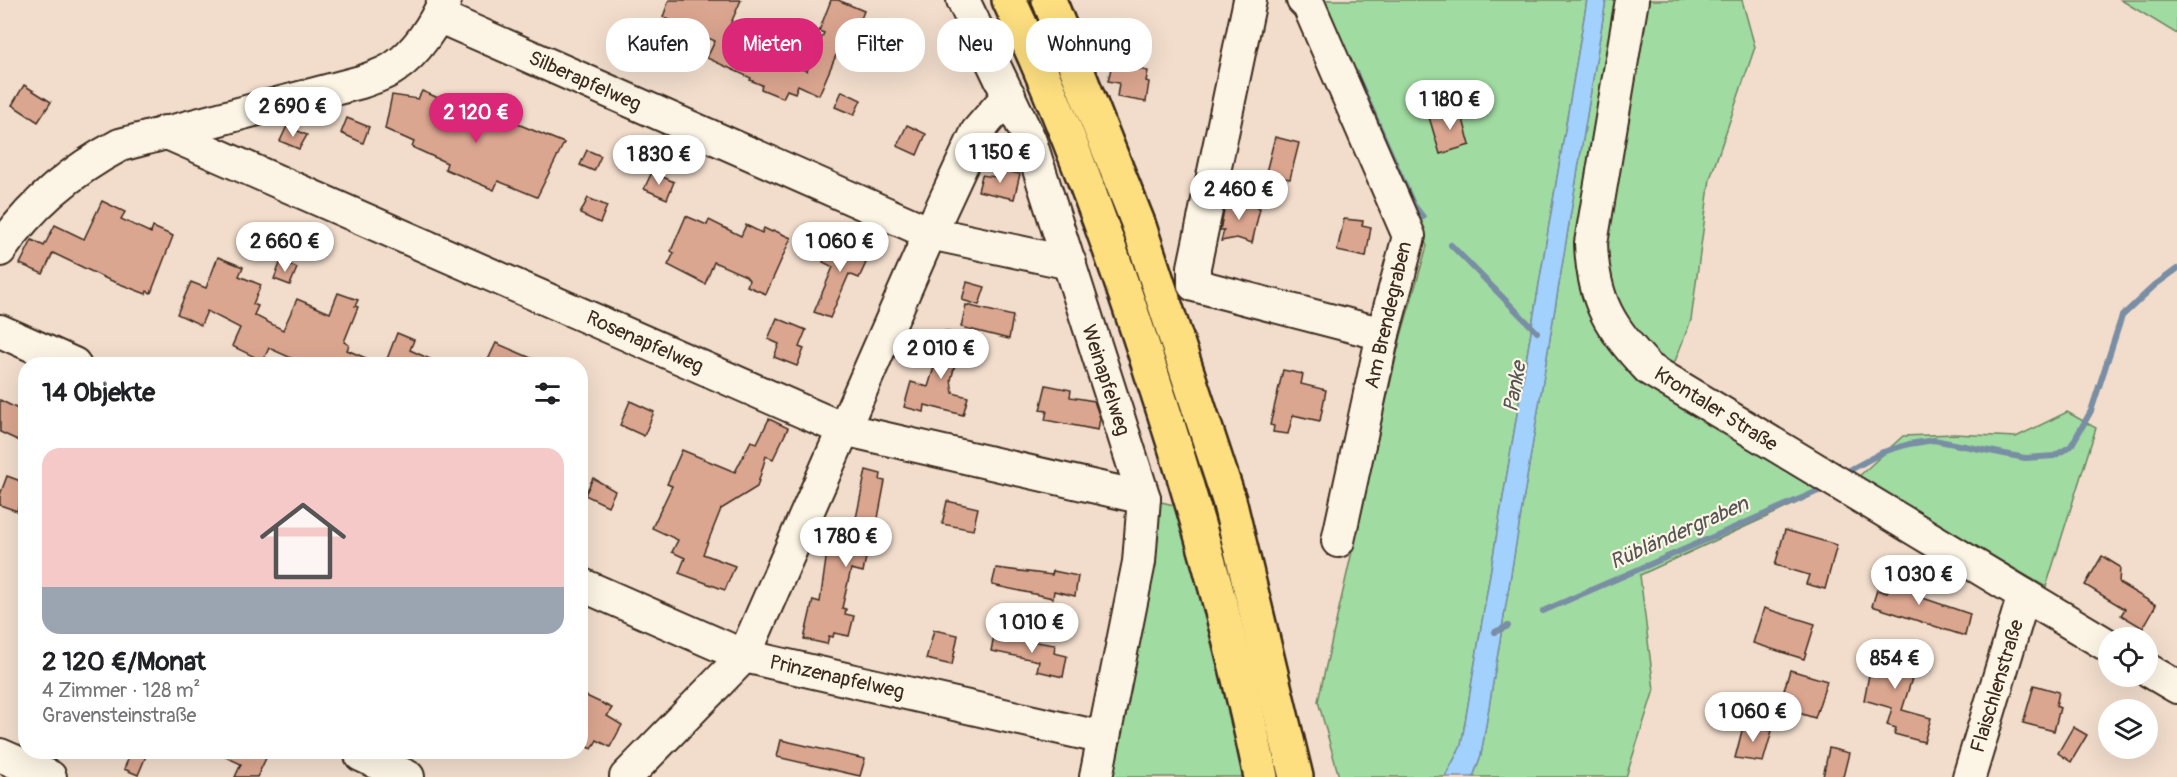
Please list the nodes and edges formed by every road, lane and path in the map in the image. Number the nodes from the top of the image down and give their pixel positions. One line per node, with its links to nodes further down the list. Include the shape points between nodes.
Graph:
1 (963, 0): 8 (street, Weinapfelweg)
2 (1010, 0): 32 (highway, via 1046,78 1113,253 1189,489 1245,697)
3 (1049, 0): 33 (highway, via 1138,223 1229,500)
4 (1250, 0): 14 (street, via 1194,267 1194,285)
5 (1303, 0): 14 (street, Am Brendegraben, via 1309,6 1409,236)
6 (1632, 0): 20 (street, Krontaler Straße, via 1591,243 1601,306 1624,343 1649,369)
7 (442, 8): 9 (street, via 417,47 395,68 361,82); 10 (street, Silberapfelweg)
8 (1009, 95): 10 (street, via 977,132); 12 (street, Weinapfelweg, via 1030,141)
9 (165, 132): 11 (street, via 100,156 54,188 17,225); 16 (street, Rosenapfelweg)
10 (930, 233): 12 (street, Silberapfelweg); 16 (street)
11 (0, 250)
12 (1070, 263): 17 (street, Weinapfelweg)
13 (0, 332): 15 (street)
14 (1383, 334): 18 (street, Am Brendegraben)
15 (58, 357)
16 (843, 429): 17 (street, Rosenapfelweg); 22 (street)
17 (1144, 498): 25 (street, Weinapfelweg, via 1139,562)
18 (1338, 541)
19 (588, 588): 22 (street, Prinzenapfelweg)
20 (2024, 595): 21 (street, Krontaler Straße); 34 (street, Flaischlenstraße)
21 (2098, 639)
22 (744, 656): 25 (street, Prinzenapfelweg); 30 (street)
23 (2158, 676): 24 (street)
24 (2177, 687)
25 (1104, 738): 31 (street, Weinapfelweg)
26 (0, 754): 28 (street)
27 (370, 759): 29 (street)
28 (50, 777)
29 (408, 777)
30 (626, 777)
31 (1096, 777)
32 (1261, 777)
33 (1296, 777)
34 (1969, 777)

